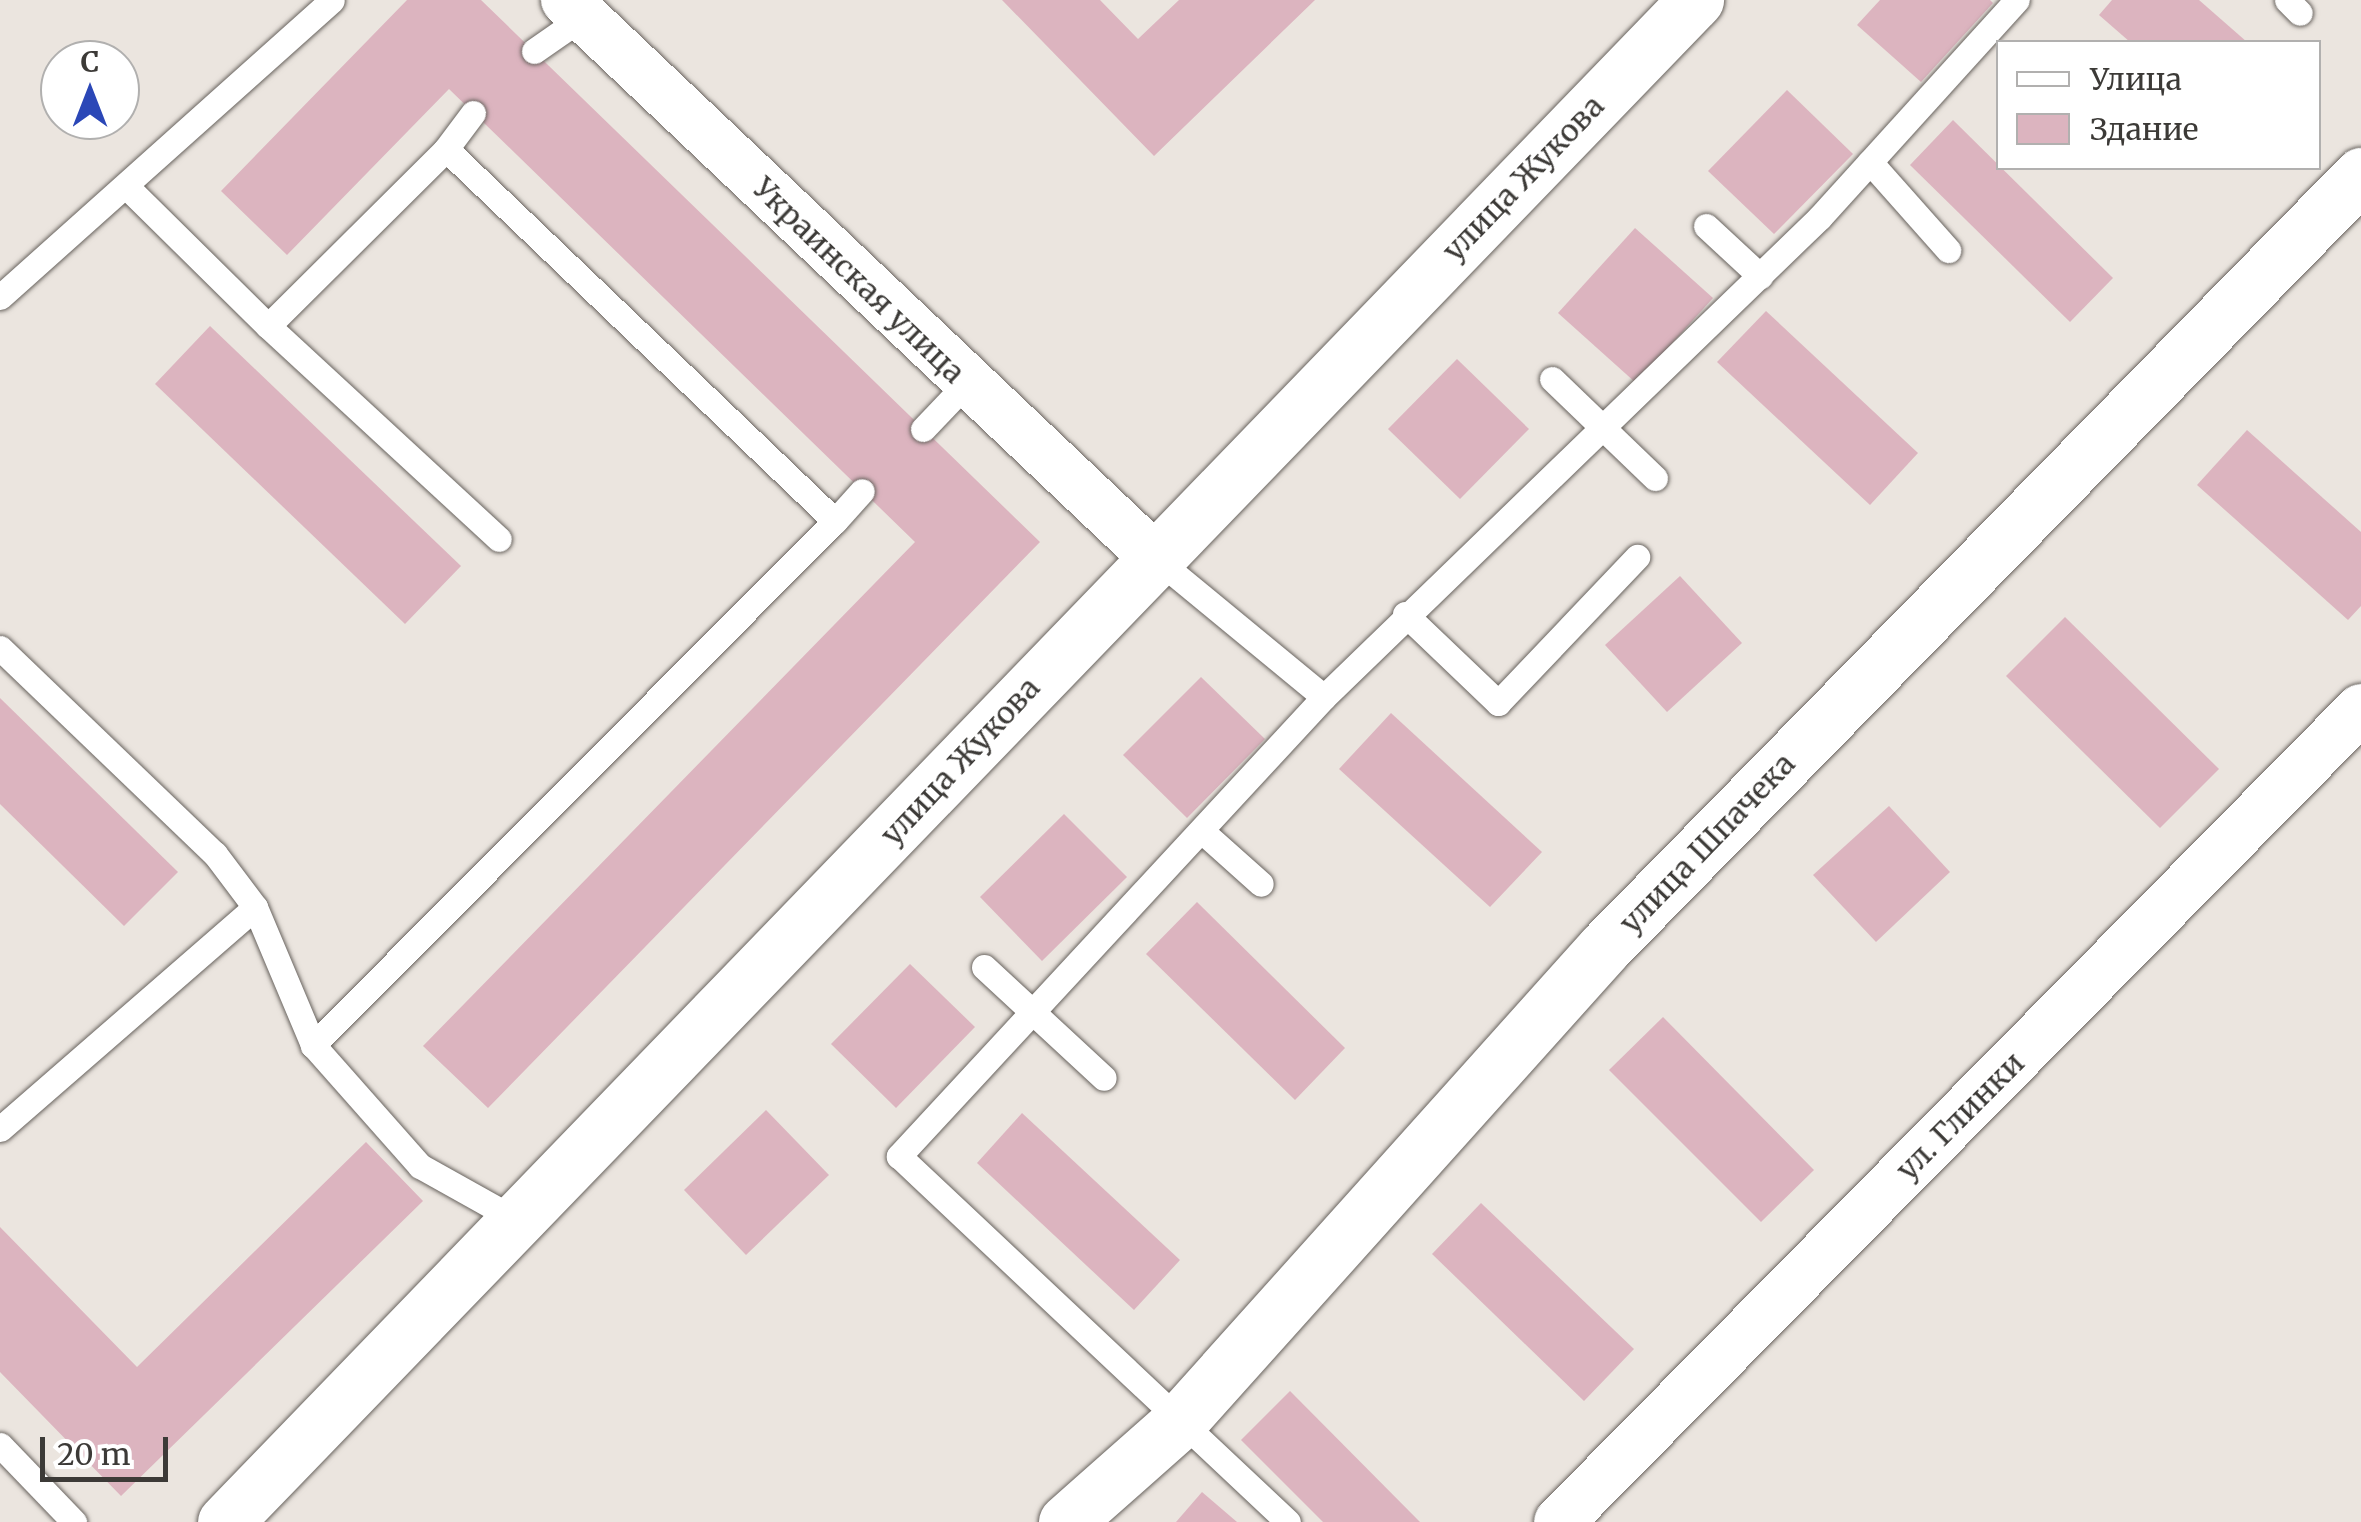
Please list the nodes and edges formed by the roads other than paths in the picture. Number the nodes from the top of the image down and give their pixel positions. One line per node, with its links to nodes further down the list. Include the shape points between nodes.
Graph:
1 (332, 0): 10 (lane)
2 (1696, 0): 24 (street, улица Жукова)
3 (2017, 0): 8 (lane)
4 (574, 8): 5 (lane); 17 (street, Украинская улица)
5 (534, 51)
6 (473, 113): 7 (lane)
7 (446, 149): 15 (lane); 22 (lane)
8 (1870, 162): 12 (lane); 13 (lane)
9 (2361, 175): 42 (street, улица Шпачека, via 1604,948 1178,1422)
10 (127, 188): 14 (lane); 15 (lane)
11 (1706, 226): 13 (lane)
12 (1948, 250)
13 (1760, 276): 18 (lane)
14 (0, 298)
15 (268, 326): 23 (lane)
16 (1552, 380): 18 (lane)
17 (967, 383): 19 (lane); 24 (street, Украинская улица)
18 (1602, 428): 20 (lane); 26 (lane)
19 (923, 429)
20 (1655, 478)
21 (862, 491): 22 (lane)
22 (835, 520): 35 (lane)
23 (499, 539)
24 (1154, 556): 28 (lane); 38 (street, улица Жукова)
25 (1637, 557): 26 (lane, via 1498,703)
26 (1406, 614): 28 (lane)
27 (0, 648): 32 (lane, via 215,854)
28 (1324, 697): 30 (lane)
29 (2361, 709): 44 (street, ул. Глинки)
30 (1204, 832): 31 (lane); 34 (lane)
31 (1261, 884)
32 (255, 906): 35 (lane); 37 (lane)
33 (984, 966): 34 (lane)
34 (1034, 1013): 36 (lane); 43 (lane, via 899,1156)
35 (313, 1045): 38 (lane, via 420,1166)
36 (1104, 1078)
37 (0, 1130)
38 (522, 1223): 41 (street, улица Жукова)
39 (0, 1445): 40 (lane)
40 (74, 1522)
41 (226, 1522)
42 (1066, 1522)
43 (1288, 1522)
44 (1559, 1522)

